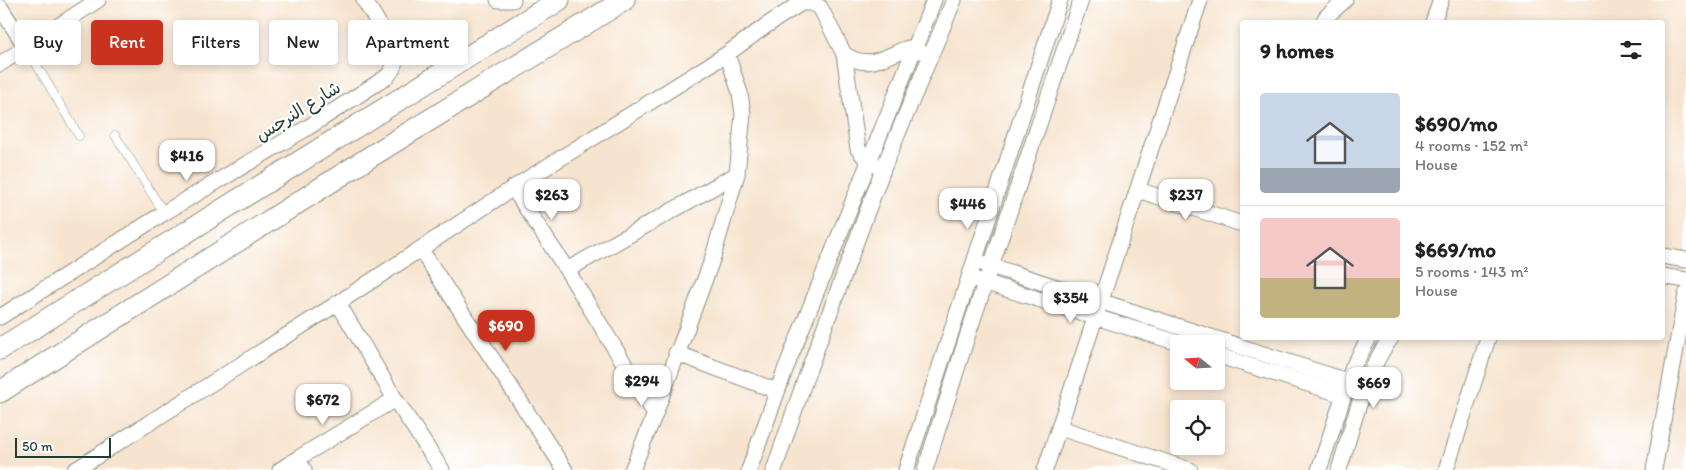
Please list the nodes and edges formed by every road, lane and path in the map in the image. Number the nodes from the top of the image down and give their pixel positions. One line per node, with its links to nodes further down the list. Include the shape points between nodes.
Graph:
1 (98, 0): 15 (street)
2 (364, 0): 28 (street, شارع النرجس, via 392,45 395,53 393,70 380,82)
3 (498, 0): 4 (street)
4 (513, 0)
5 (560, 0): 31 (street)
6 (624, 0): 65 (street)
7 (934, 0): 19 (street)
8 (954, 0): 24 (street)
9 (1060, 0): 20 (street)
10 (1081, 0): 25 (street)
11 (1200, 0): 36 (street)
12 (1345, 0): 16 (street)
13 (1441, 0): 17 (street)
14 (0, 8): 18 (street)
15 (68, 20)
16 (1324, 20)
17 (1434, 20)
18 (15, 31)
19 (913, 49): 22 (street, via 870,63 852,60); 24 (street); 32 (street)
20 (1043, 50): 25 (street); 41 (street)
21 (727, 54): 22 (street, via 806,2 820,7); 34 (street, via 743,114); 35 (street)
22 (844, 54): 32 (street, via 856,142)
23 (15, 55): 26 (street)
24 (931, 55): 33 (street)
25 (1062, 57): 43 (street)
26 (0, 64)
27 (36, 65): 30 (lane)
28 (307, 128): 31 (street); 37 (street, شارع النرجس)
29 (115, 135): 37 (lane)
30 (79, 136)
31 (319, 150): 58 (street)
32 (868, 161): 33 (street); 61 (street)
33 (883, 169): 62 (street)
34 (737, 174): 44 (street); 59 (street, via 712,260)
35 (513, 188): 39 (street); 44 (street)
36 (1138, 190): 38 (street); 50 (street)
37 (164, 213): 53 (street, شارع النرجس)
38 (1240, 223)
39 (421, 250): 51 (street); 73 (street)
40 (1665, 256): 42 (street)
41 (974, 260): 43 (street); 46 (street)
42 (1686, 260)
43 (991, 266): 48 (street); 50 (street)
44 (567, 270): 67 (street)
45 (1665, 276): 47 (street)
46 (968, 277): 48 (street); 77 (street)
47 (1686, 280)
48 (986, 282): 52 (street); 78 (street)
49 (1686, 294): 84 (street)
50 (1100, 301): 52 (street); 63 (street)
51 (338, 303): 66 (street); 70 (street)
52 (1096, 316): 54 (street); 68 (street)
53 (0, 317)
54 (1170, 340)
55 (1368, 340): 63 (street)
56 (1390, 340): 82 (street, via 1369,378)
57 (1487, 340): 83 (street)
58 (0, 349)
59 (676, 353): 64 (street); 67 (street)
60 (1225, 357): 63 (street)
61 (785, 370): 62 (street); 64 (street)
62 (806, 377): 76 (street)
63 (1345, 388): 81 (street)
64 (777, 391): 75 (street)
65 (0, 392)
66 (395, 399): 69 (street); 72 (street)
67 (655, 414): 74 (street)
68 (1060, 428): 79 (street); 80 (street)
69 (301, 465): 71 (street)
70 (75, 470)
71 (280, 470)
72 (442, 470)
73 (565, 470)
74 (632, 470)
75 (749, 470)
76 (774, 470)
77 (906, 470)
78 (925, 470)
79 (1045, 470)
80 (1190, 470)
81 (1319, 470)
82 (1339, 470)
83 (1446, 470)
84 (1654, 470)

